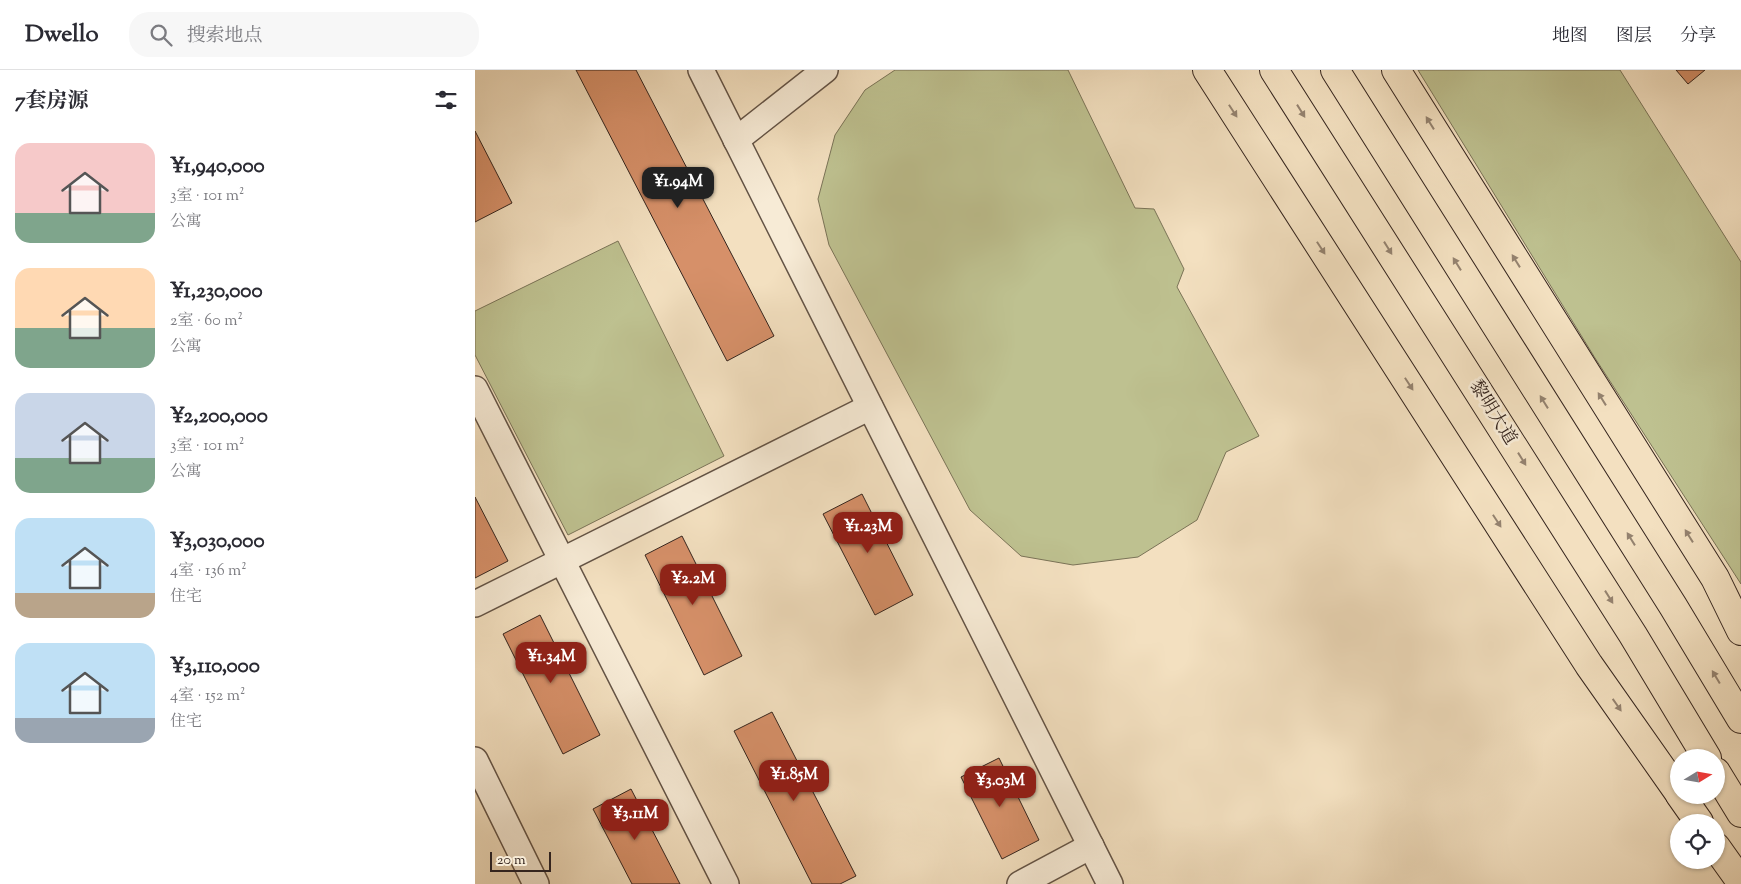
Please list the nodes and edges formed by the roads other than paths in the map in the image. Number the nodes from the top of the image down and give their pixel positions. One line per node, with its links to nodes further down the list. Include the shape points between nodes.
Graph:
1 (701, 70): 7 (lane)
2 (825, 70): 7 (lane)
3 (1207, 70): 16 (highway, one-way to 16, via 1589,665)
4 (1275, 70): 14 (highway, 黎明大道, one-way to 14, via 1633,635)
5 (1335, 70): 13 (highway, one-way to 5)
6 (1396, 70): 12 (highway, one-way to 6, via 1715,578)
7 (736, 140): 9 (lane)
8 (475, 388): 10 (lane)
9 (870, 406): 10 (lane); 19 (lane)
10 (562, 561): 11 (lane); 23 (lane)
11 (475, 604)
12 (1741, 631)
13 (1741, 719)
14 (1702, 749)
15 (475, 760): 22 (lane)
16 (1670, 781)
17 (1725, 787): 18 (highway)
18 (1741, 813)
19 (1091, 846): 24 (lane); 25 (lane)
20 (1725, 859): 21 (highway)
21 (1741, 882)
22 (536, 884)
23 (726, 884)
24 (1020, 884)
25 (1110, 884)

